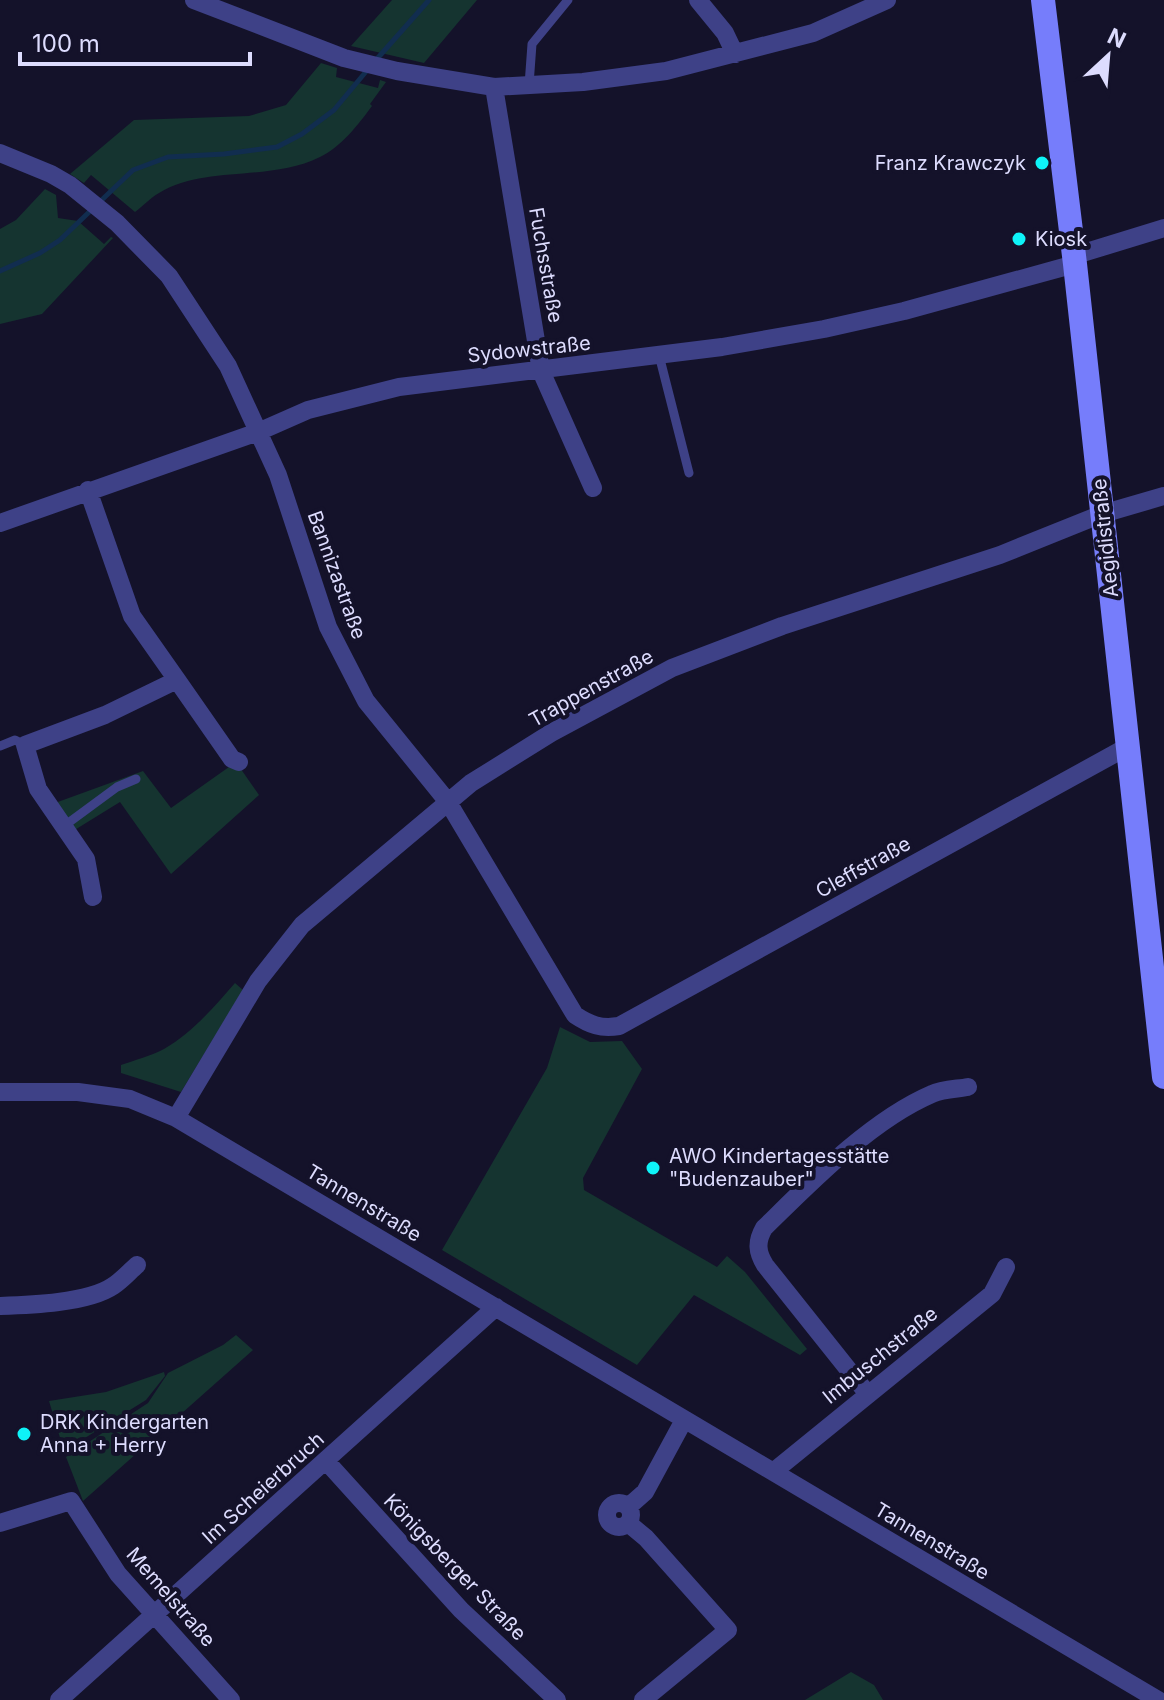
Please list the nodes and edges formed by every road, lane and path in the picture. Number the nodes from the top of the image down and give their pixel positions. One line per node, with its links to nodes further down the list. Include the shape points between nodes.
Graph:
1 (194, 0): 8 (street, via 344,58)
2 (568, 0): 7 (lane, via 532,44)
3 (698, 0): 6 (street)
4 (887, 0): 6 (street, via 813,33)
5 (1043, 0): 11 (street, Aegidistraße)
6 (735, 54): 7 (street, via 666,71)
7 (529, 85): 8 (street)
8 (494, 87): 13 (street, Fuchsstraße)
9 (0, 153): 14 (street, Bannizastraße, via 79,192 169,276 228,366)
10 (1164, 228): 11 (street, Sydowstraße)
11 (1074, 260): 12 (street, Sydowstraße, via 904,311); 19 (street, Aegidistraße)
12 (659, 355): 13 (street, Sydowstraße); 15 (lane)
13 (541, 371): 14 (street, Sydowstraße, via 399,387 308,410); 16 (street, Fuchsstraße)
14 (258, 432): 17 (street, Sydowstraße); 27 (street, Bannizastraße, via 278,475 328,627 366,701)
15 (689, 473)
16 (593, 488)
17 (88, 490): 20 (street, Sydowstraße); 21 (street, via 132,616)
18 (1164, 496): 19 (street, Trappenstraße)
19 (1102, 514): 24 (street, Aegidistraße); 27 (street, Trappenstraße, via 1000,555 672,668 551,733)
20 (0, 523)
21 (177, 680): 22 (street); 25 (street)
22 (25, 745): 23 (lane, via 15,740); 28 (street, via 38,789)
23 (0, 746)
24 (1127, 747): 30 (street, Cleffstraße); 31 (street, Aegidistraße)
25 (239, 762)
26 (136, 779): 28 (lane)
27 (448, 802): 30 (street, Bannizastraße, via 575,1015 601,1028); 34 (street, Trappenstraße, via 302,925 258,981)
28 (64, 826): 29 (street, via 86,859)
29 (93, 897)
30 (619, 1026)
31 (1164, 1077)
32 (968, 1087): 39 (street, via 934,1093 869,1133 816,1177 760,1235 758,1250 765,1265)
33 (0, 1092): 34 (street, Tannenstraße, via 78,1092 130,1099)
34 (176, 1118): 38 (street, Tannenstraße)
35 (137, 1265): 37 (street, via 112,1288 75,1299)
36 (1006, 1267): 39 (street, Imbuschstraße, via 992,1294)
37 (0, 1306)
38 (496, 1307): 40 (street, Tannenstraße); 41 (street, Im Scheierbruch)
39 (867, 1393): 42 (street, Imbuschstraße)
40 (684, 1420): 42 (street, Tannenstraße); 48 (street, via 628,1515 728,1630)
41 (326, 1461): 44 (street, Im Scheierbruch); 47 (street, Königsberger Straße, via 461,1610)
42 (773, 1472): 49 (street, Tannenstraße)
43 (0, 1523): 44 (street, Memelstraße, via 71,1501 118,1574)
44 (156, 1613): 45 (street, Im Scheierbruch); 46 (street, Memelstraße)
45 (59, 1700)
46 (231, 1700)
47 (557, 1700)
48 (643, 1700)
49 (1158, 1700)

